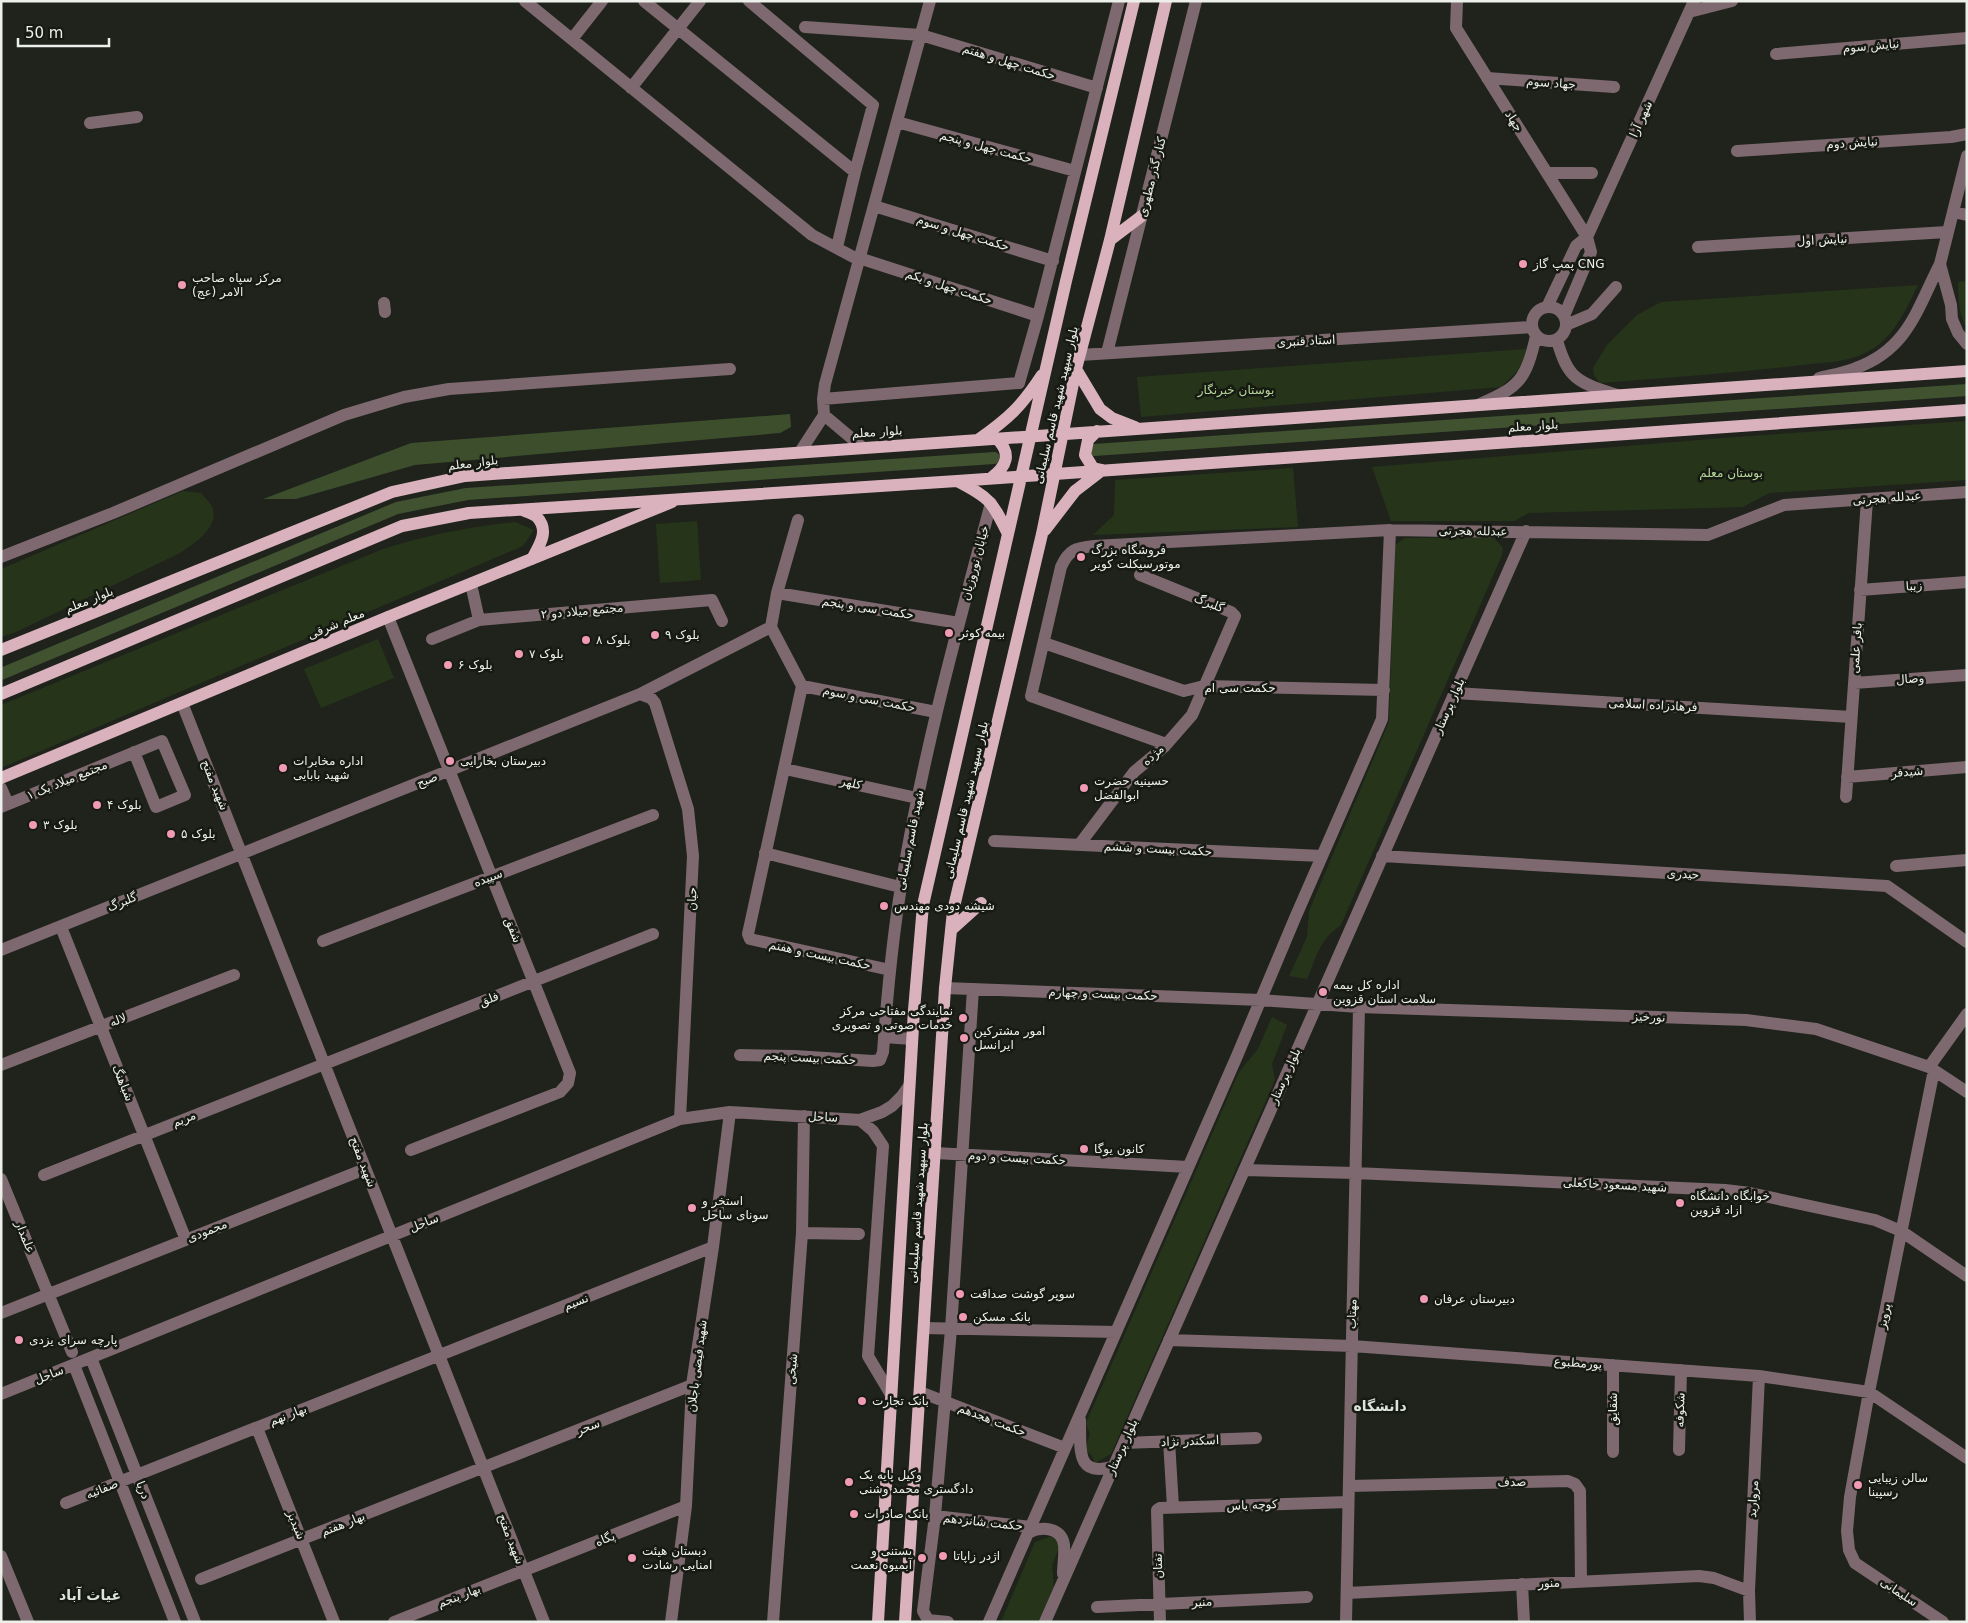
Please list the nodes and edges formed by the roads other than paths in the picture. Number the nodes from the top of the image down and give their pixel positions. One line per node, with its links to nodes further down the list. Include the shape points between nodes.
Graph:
1 (526, 1): 18 (street, حکمت چهل و یکم)
2 (602, 1): 18 (street)
3 (644, 1): 15 (street)
4 (700, 1): 15 (street)
5 (749, 1): 31 (street, via 873,105)
6 (930, 1): 16 (street)
7 (1134, 1): 47 (main road, بلوار سپهبد شهید قاسم سلیمانی)
8 (1166, 1): 40 (main road, بلوار سپهبد شهید قاسم سلیمانی)
9 (1196, 1): 36 (street, کنار گذر مطهری)
10 (1457, 1): 20 (street, جهاد, via 1456,28)
11 (1732, 1): 13 (street)
12 (1117, 2): 23 (street)
13 (1692, 7): 39 (street, شهر آرا)
14 (805, 27): 16 (street, حکمت چهل و هفتم)
15 (679, 29): 22 (street); 31 (street)
16 (921, 35): 23 (street, حکمت چهل و هفتم); 25 (street)
17 (1967, 38): 19 (street, نیایش سوم)
18 (572, 39): 22 (street, حکمت چهل و یکم)
19 (1776, 54)
20 (1487, 78): 21 (street, جهاد سوم); 33 (street, جهاد)
21 (1614, 87)
22 (631, 88): 41 (street, حکمت چهل و یکم, via 812,235)
23 (1097, 88): 30 (street)
24 (137, 118): 26 (street)
25 (897, 122): 30 (street, حکمت چهل و پنجم); 34 (street)
26 (90, 123)
27 (1967, 134): 28 (street, نیایش دوم)
28 (1737, 151)
29 (1967, 156): 35 (street)
30 (1076, 171): 44 (street)
31 (855, 172): 41 (street)
32 (1592, 173): 33 (street)
33 (1548, 174): 39 (street, جهاد)
34 (874, 206): 43 (street); 44 (street, حکمت چهل و سوم)
35 (1953, 212): 37 (street); 38 (street)
36 (1142, 215): 40 (main road); 55 (street, کنار گذر مطهری)
37 (1967, 215)
38 (1947, 232): 42 (street, نیایش اول); 45 (street)
39 (1587, 237): 49 (street, شهر آرا, via 1576,246); 51 (street, شهر آرا, via 1590,252)
40 (1110, 240): 56 (main road, بلوار سپهبد شهید قاسم سلیمانی)
41 (837, 247): 43 (street, حکمت چهل و یکم)
42 (1698, 247)
43 (859, 259): 50 (street, حکمت چهل و یکم); 63 (street)
44 (1053, 261): 46 (street)
45 (1940, 264): 54 (street, via 1952,319); 61 (street, via 1912,323 1888,352 1855,369)
46 (1048, 279): 47 (street); 50 (street)
47 (1066, 281): 57 (main road, بلوار سپهبد شهید قاسم سلیمانی)
48 (1616, 287): 51 (street, via 1592,314)
49 (1547, 308): 51 (street, via 1557,309); 52 (street, شهر آرا, via 1537,312 1532,322)
50 (1038, 316): 63 (street, via 1018,382)
51 (1565, 320): 53 (street, شهر آرا, via 1564,334)
52 (1534, 332): 53 (street, via 1546,341); 55 (street, استاد قنبری); 64 (street, via 1532,354 1523,375 1504,394)
53 (1557, 340): 62 (street, via 1563,361 1573,377)
54 (1967, 344)
55 (1107, 353): 56 (street, استاد قنبری)
56 (1080, 355): 59 (main road, بلوار سپهبد شهید قاسم سلیمانی)
57 (1048, 365): 70 (main road, بلوار سپهبد شهید قاسم سلیمانی); 72 (main road, via 1026,400 1007,420)
58 (730, 368): 90 (street, via 449,389 404,397 344,415)
59 (1076, 369): 67 (main road, via 1100,409 1112,418); 69 (main road, بلوار سپهبد شهید قاسم سلیمانی)
60 (1967, 371): 61 (main road, بلوار معلم)
61 (1807, 382): 62 (main road, بلوار معلم)
62 (1617, 395): 64 (main road, بلوار معلم)
63 (823, 400): 66 (street)
64 (1478, 404): 67 (main road, بلوار معلم)
65 (1967, 410): 75 (main road, بلوار معلم)
66 (824, 415): 73 (street); 74 (street)
67 (1137, 428): 68 (main road, بلوار معلم)
68 (1097, 431): 69 (main road, بلوار معلم); 75 (main road, via 1086,444 1085,455 1093,468)
69 (1062, 433): 70 (main road, بلوار معلم); 76 (main road, بلوار سپهبد شهید قاسم سلیمانی)
70 (1031, 436): 71 (main road, بلوار معلم); 77 (main road, بلوار سپهبد شهید قاسم سلیمانی)
71 (996, 438): 72 (main road, بلوار معلم); 78 (main road, via 1003,447 1005,463 1000,473)
72 (978, 440): 73 (main road, بلوار معلم)
73 (862, 447): 74 (main road, بلوار معلم)
74 (800, 452): 104 (main road, بلوار معلم, via 465,476 392,492)
75 (1102, 470): 76 (main road, بلوار معلم); 89 (main road, via 1074,491)
76 (1054, 474): 77 (main road, بلوار معلم); 89 (main road, بلوار سپهبد شهید قاسم سلیمانی)
77 (1022, 476): 78 (main road, بلوار معلم); 88 (main road, بلوار سپهبد شهید قاسم سلیمانی)
78 (991, 478): 79 (main road, بلوار معلم)
79 (957, 481): 81 (main road); 83 (main road, via 982,494)
80 (1967, 492): 82 (street, عبدلله هجرتی)
81 (683, 498): 84 (main road); 91 (main road, معلم شرقی)
82 (1866, 500): 87 (street, عبدلله هجرتی, via 1784,505 1708,535); 95 (street, باقر علمی)
83 (991, 503): 88 (main road); 100 (street, خیابان نوروزیان)
84 (521, 510): 91 (main road, via 537,517 543,528 543,540); 111 (main road, via 469,513 402,526)
85 (798, 520): 96 (street)
86 (1390, 530): 87 (street, عبدلله هجرتی); 103 (street, عبدلله هجرتی, via 1081,547 1069,552 1061,567); 109 (street)
87 (1526, 531): 110 (street, بلوار پرستار)
88 (1008, 534): 156 (main road, بلوار سپهبد شهید قاسم سلیمانی, via 923,905)
89 (1042, 534): 140 (main road, بلوار سپهبد شهید قاسم سلیمانی)
90 (1, 557)
91 (532, 559): 94 (main road, معلم شرقی)
92 (1140, 575): 108 (street, گلبرگ, via 1234,616)
93 (1967, 582): 95 (street, زیبا)
94 (471, 584): 97 (main road, معلم شرقی); 98 (street)
95 (1860, 590): 106 (street, باقر علمی)
96 (777, 593): 100 (street, حکمت سی و پنجم); 101 (street)
97 (388, 617): 113 (main road, معلم شرقی); 120 (street, شفق)
98 (479, 620): 99 (street, مجتمع میلاد دو ۲, via 712,600); 102 (street, مجتمع میلاد دو ۲)
99 (722, 621)
100 (959, 623): 114 (street, شهید قاسم سلیمانی)
101 (771, 627): 107 (street); 112 (street, صبح)
102 (432, 640)
103 (1044, 643): 108 (street, حکمت سی ام, via 1184,691); 116 (street, عبدلله هجرتی, via 1031,696)
104 (1, 650)
105 (1967, 675): 106 (street, وصال)
106 (1854, 683): 115 (street, باقر علمی)
107 (802, 686): 114 (street, حکمت سی و سوم); 119 (street)
108 (1204, 686): 109 (street, حکمت سی ام); 116 (street, مژده, via 1192,714)
109 (1384, 690): 132 (street, via 1382,719)
110 (1454, 693): 115 (street, فرهادزاده اسلامی); 133 (street, بلوار پرستار)
111 (1, 694)
112 (640, 694): 120 (street, صبح); 166 (street, حیان, via 655,703 688,808 694,856)
113 (182, 703): 122 (main road, معلم شرقی); 131 (street, شهید مفتح)
114 (936, 712): 125 (street, شهید قاسم سلیمانی)
115 (1851, 717): 121 (street, باقر علمی)
116 (1166, 744): 129 (street, مژده, via 1134,772)
117 (134, 752): 117 (street, مجتمع میلاد یک ۱, via 162,741 185,795 156,807); 126 (street, مجتمع میلاد یک ۱)
118 (1967, 767): 121 (street, شیدفر)
119 (785, 769): 125 (street, کلهر); 130 (street)
120 (450, 771): 131 (street, صبح); 136 (street, شفق)
121 (1847, 777): 124 (street, باقر علمی)
122 (1, 778)
123 (1, 788): 126 (street)
124 (1846, 797)
125 (917, 798): 137 (street, شهید قاسم سلیمانی)
126 (5, 805)
127 (653, 815): 136 (street, سپیده)
128 (994, 842): 129 (street, حکمت بیست و ششم)
129 (1079, 845): 132 (street, حکمت بیست و ششم)
130 (765, 853): 137 (street); 145 (street, حکمت بیست و هفتم, via 748,934 750,939)
131 (242, 855): 139 (street, گلبرگ); 159 (street, شهید مفتح)
132 (1322, 856): 150 (street)
133 (1382, 856): 143 (street, حیدری, via 1887,886); 151 (street, بلوار پرستار)
134 (1963, 863): 135 (street)
135 (1896, 866)
136 (492, 876): 142 (street, سپیده); 147 (street, شفق)
137 (900, 888): 145 (street, شهید قاسم سلیمانی)
138 (981, 903): 140 (main road)
139 (61, 926): 144 (street, گلبرگ); 154 (street, شباهنگ)
140 (951, 930): 148 (main road, بلوار سپهبد شهید قاسم سلیمانی)
141 (653, 934): 147 (street, فلق)
142 (323, 941)
143 (1967, 942)
144 (1, 950)
145 (890, 970): 155 (street, شهید قاسم سلیمانی)
146 (234, 975): 154 (street, لاله)
147 (533, 981): 159 (street, فلق); 169 (street, شفق, via 570,1072 568,1083 560,1092)
148 (945, 988): 149 (street, حکمت بیست و چهارم); 170 (main road, بلوار سپهبد شهید قاسم سلیمانی)
149 (973, 989): 150 (street, حکمت بیست و چهارم); 171 (street)
150 (1261, 1000): 151 (street, حکمت بیست و چهارم); 172 (street)
151 (1317, 1004): 152 (street, نورخیز); 174 (street, بلوار پرستار)
152 (1359, 1007): 161 (street, نورخیز, via 1746,1020 1816,1029); 175 (street, مهتاب)
153 (1967, 1014): 161 (street, پرویز)
154 (101, 1027): 160 (street, لاله); 168 (street, شباهنگ)
155 (884, 1037): 156 (street); 158 (street, شهید قاسم سلیمانی)
156 (912, 1039): 162 (main road, بلوار سپهبد شهید قاسم سلیمانی)
157 (740, 1055): 158 (street, حکمت بیست پنجم)
158 (880, 1060)
159 (324, 1064): 168 (street, مریم); 173 (street, شهید مفتح)
160 (1, 1065)
161 (1932, 1068): 163 (street, نورخیز); 178 (street, پرویز)
162 (909, 1086): 167 (street, ساحل, via 892,1106); 201 (main road, بلوار سپهبد شهید قاسم سلیمانی)
163 (1967, 1092)
164 (730, 1112): 165 (street, ساحل); 166 (street, ساحل); 183 (street, شهید فیضی باجلان)
165 (804, 1116): 167 (street, ساحل); 179 (street, شیخی)
166 (680, 1118): 181 (street, ساحل)
167 (860, 1120): 201 (street, via 874,1130 883,1146 868,1356)
168 (144, 1135): 176 (street, مریم); 182 (street, شباهنگ)
169 (411, 1150)
170 (935, 1153): 171 (street, حکمت بیست و دوم); 187 (main road, بلوار سپهبد شهید قاسم سلیمانی)
171 (962, 1155): 172 (street, حکمت بیست و دوم); 188 (street)
172 (1188, 1167): 189 (street)
173 (366, 1169): 181 (street, شهید مفتح); 182 (street, محمودی)
174 (1244, 1170): 175 (street, شهید مسعود خاکعلی); 190 (street, بلوار پرستار)
175 (1355, 1173): 178 (street, شهید مسعود خاکعلی, via 1725,1190 1875,1220); 191 (street, مهتاب)
176 (44, 1175)
177 (1, 1180): 185 (street, علمدار)
178 (1901, 1231): 184 (street, شهید مسعود خاکعلی); 200 (street, پرویز)
179 (802, 1233): 180 (street); 247 (street, شیخی)
180 (860, 1234)
181 (392, 1236): 192 (street, شهید مفتح); 193 (street, ساحل)
182 (186, 1240): 185 (street, محمودی)
183 (713, 1247): 192 (street, نسیم); 198 (street, شهید فیضی باجلان)
184 (1967, 1276)
185 (48, 1294): 186 (street, محمودی); 194 (street, علمدار)
186 (1, 1313)
187 (924, 1328): 188 (street); 199 (main road, بلوار سپهبد شهید قاسم سلیمانی)
188 (951, 1329): 189 (street); 203 (street)
189 (1116, 1332): 204 (street)
190 (1169, 1340): 191 (street, پورمطبوع); 208 (street, بلوار پرستار)
191 (1352, 1346): 195 (street, پورمطبوع); 217 (street, مهتاب)
192 (439, 1356): 205 (street, بهار نهم); 214 (street, شهید مفتح)
193 (91, 1358): 194 (street, ساحل); 215 (street, دریا)
194 (73, 1359): 202 (street, ساحل); 216 (street, دریا)
195 (1613, 1365): 196 (street, پورمطبوع); 211 (street, شقایق)
196 (1681, 1370): 197 (street, پورمطبوع); 210 (street, شکوفه)
197 (1760, 1376): 200 (street, پورمطبوع); 234 (street, مروارید)
198 (692, 1385): 214 (street, سحر); 220 (street, شهید فیضی باجلان)
199 (920, 1392): 203 (street, حکمت هجدهم); 249 (main road, بلوار سپهبد شهید قاسم سلیمانی)
200 (1869, 1392): 212 (street, پورمطبوع); 227 (street, پرویز, via 1847,1531 1849,1550)
201 (890, 1393): 248 (main road, بلوار سپهبد شهید قاسم سلیمانی)
202 (1, 1394)
203 (945, 1402): 209 (street, حکمت هجدهم); 223 (street)
204 (1080, 1415): 209 (street); 213 (street, via 1082,1460 1096,1469)
205 (257, 1428): 215 (street, بهار نهم); 225 (street, شبدیز)
206 (1256, 1438): 207 (street, اسکندر نژاد)
207 (1169, 1441): 208 (street, اسکندر نژاد); 221 (street)
208 (1124, 1443): 213 (street, بلوار پرستار)
209 (1065, 1448): 224 (street)
210 (1679, 1450)
211 (1613, 1452)
212 (1967, 1458)
213 (1114, 1466): 230 (street, بلوار پرستار)
214 (484, 1468): 225 (street, بهار هفتم); 228 (street, شهید مفتح)
215 (137, 1475): 216 (street, صفائیه); 233 (street, دریا)
216 (120, 1481): 219 (street, صفائیه); 236 (street, دریا)
217 (1349, 1486): 218 (street, مهتاب); 231 (street, صدف, via 1568,1481 1580,1491)
218 (1348, 1502): 221 (street, کوچه یاس); 235 (street, مهتاب)
219 (66, 1503)
220 (686, 1506): 228 (street, پگاه); 246 (street, شهید فیضی باجلان)
221 (1173, 1508): 222 (street, کوچه یاس)
222 (1157, 1510): 238 (street, تفتان)
223 (935, 1516): 224 (street, حکمت شانزدهم); 250 (street, via 923,1611 928,1620)
224 (1029, 1530): 230 (street, حکمت شانزدهم, via 1046,1529 1062,1538); 251 (street)
225 (302, 1540): 229 (street, بهار هفتم); 243 (street, شبدیز)
226 (1, 1556): 240 (street)
227 (1855, 1563): 257 (street, سلیمانی)
228 (524, 1571): 244 (street, بهار پنجم); 245 (street, شهید مفتح)
229 (202, 1580)
230 (1062, 1582): 252 (street, بلوار پرستار)
231 (1581, 1582): 232 (street, منور); 234 (street, منور, via 1699,1576)
232 (1522, 1584): 235 (street, منور); 255 (street)
233 (181, 1587): 236 (street); 242 (street, دریا)
234 (1749, 1591): 256 (street, مروارید)
235 (1347, 1593): 254 (street, مهتاب)
236 (164, 1594): 241 (street, دریا)
237 (1307, 1597): 238 (street, منیر)
238 (1159, 1604): 239 (street, منیر); 253 (street, تفتان)
239 (1097, 1607)
240 (28, 1622)
241 (175, 1622)
242 (195, 1622)
243 (334, 1622)
244 (394, 1622)
245 (544, 1622)
246 (671, 1622)
247 (773, 1622)
248 (878, 1622)
249 (905, 1622)
250 (948, 1622)
251 (989, 1622)
252 (1045, 1622)
253 (1160, 1622)
254 (1346, 1622)
255 (1524, 1622)
256 (1750, 1622)
257 (1943, 1622)

